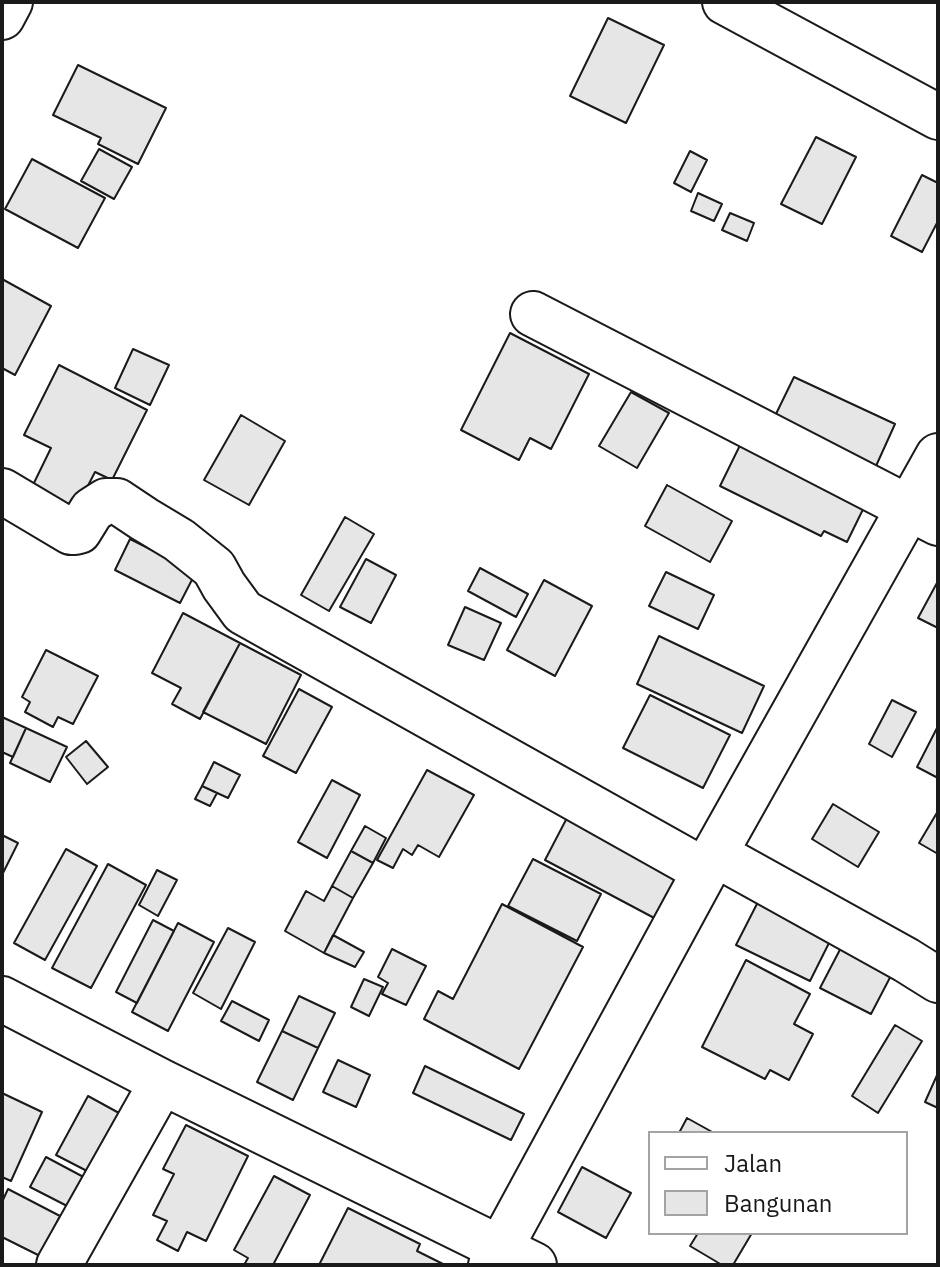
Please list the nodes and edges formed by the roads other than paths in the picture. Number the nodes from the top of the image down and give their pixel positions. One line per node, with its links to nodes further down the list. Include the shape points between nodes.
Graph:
1 (10, 2): 3 (street)
2 (725, 2): 4 (street)
3 (2, 17)
4 (938, 117)
5 (533, 314): 8 (street)
6 (938, 456): 8 (street)
7 (2, 491): 9 (street, via 71,532 79,531 92,510 117,501 214,568 243,612)
8 (924, 515): 9 (street)
9 (710, 862): 10 (street); 13 (street)
10 (938, 980)
11 (3, 1001): 12 (street)
12 (162, 1082): 13 (street); 14 (street)
13 (509, 1259)
14 (59, 1265)

